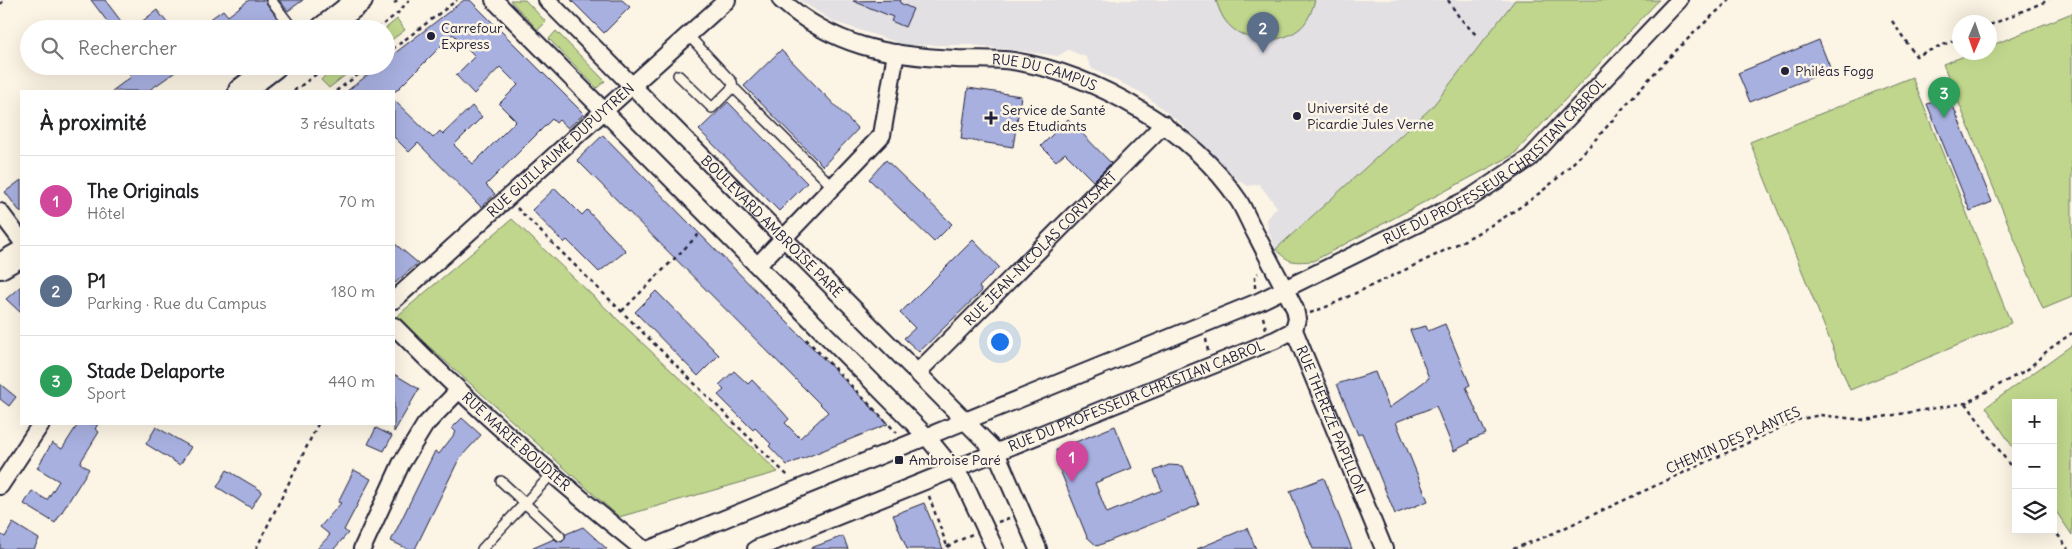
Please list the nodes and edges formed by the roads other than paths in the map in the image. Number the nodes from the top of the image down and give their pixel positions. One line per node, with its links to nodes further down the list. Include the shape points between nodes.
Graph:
1 (271, 0): 8 (lane)
2 (360, 0): 9 (main road)
3 (494, 0): 17 (street)
4 (547, 0): 14 (street, BOULEVARD AMBROISE PARÉ)
5 (727, 0): 10 (street, RUE GUILLAUME DUPUYTREN)
6 (780, 0): 11 (street, RUE DU CAMPUS, via 803,20 822,30 865,47)
7 (1680, 0): 26 (street, RUE DU PROFESSEUR CHRISTIAN CABROL, via 1522,163 1470,198)
8 (286, 20)
9 (334, 20)
10 (688, 36): 14 (street, RUE GUILLAUME DUPUYTREN); 15 (lane, via 732,82)
11 (896, 54): 18 (street, RUE DU CAMPUS, via 1012,60 1092,84); 19 (street, via 882,136)
12 (678, 74): 15 (lane, via 712,108)
13 (262, 75): 16 (main road)
14 (633, 86): 17 (street, RUE GUILLAUME DUPUYTREN); 21 (street, BOULEVARD AMBROISE PARÉ)
15 (733, 87): 19 (lane)
16 (241, 90)
17 (605, 111): 24 (street); 27 (street, RUE GUILLAUME DUPUYTREN)
18 (1164, 124): 26 (street, RUE DU CAMPUS, via 1200,154 1239,202); 30 (street, RUE JEAN-NICOLAS CORVISART)
19 (832, 187): 21 (street)
20 (0, 212): 22 (street)
21 (784, 238): 24 (street); 30 (street, BOULEVARD AMBROISE PARÉ)
22 (20, 239)
23 (20, 255): 25 (main road)
24 (758, 265): 34 (street)
25 (0, 266)
26 (1286, 290): 29 (street, RUE THÉRÈZE PAPILLON, via 1295,309); 32 (street, RUE DU PROFESSEUR CHRISTIAN CABROL)
27 (395, 299)
28 (395, 327): 31 (street, RUE MARIE BOUDIER)
29 (1294, 330): 35 (street, RUE DU PROFESSEUR CHRISTIAN CABROL); 50 (street, RUE THÉRÈZE PAPILLON)
30 (917, 373): 32 (street, BOULEVARD AMBROISE PARÉ)
31 (458, 391): 37 (street, RUE MARIE BOUDIER); 43 (street, via 425,425 401,464)
32 (966, 421): 34 (street, RUE DU PROFESSEUR CHRISTIAN CABROL); 35 (street, BOULEVARD AMBROISE PARÉ)
33 (40, 425): 39 (street)
34 (928, 437): 36 (street); 46 (street, RUE DU PROFESSEUR CHRISTIAN CABROL)
35 (996, 452): 36 (street, RUE DU PROFESSEUR CHRISTIAN CABROL); 49 (street)
36 (954, 470): 42 (street, RUE DU PROFESSEUR CHRISTIAN CABROL); 48 (street, via 963,481)
37 (551, 475): 40 (lane); 45 (street, RUE MARIE BOUDIER)
38 (501, 482): 40 (lane)
39 (0, 486)
40 (524, 504): 41 (lane); 44 (lane)
41 (560, 536)
42 (773, 546): 47 (street, RUE DU PROFESSEUR CHRISTIAN CABROL)
43 (362, 549)
44 (482, 549)
45 (643, 549)
46 (650, 549)
47 (756, 549)
48 (995, 549)
49 (1038, 549)
50 (1384, 549)

